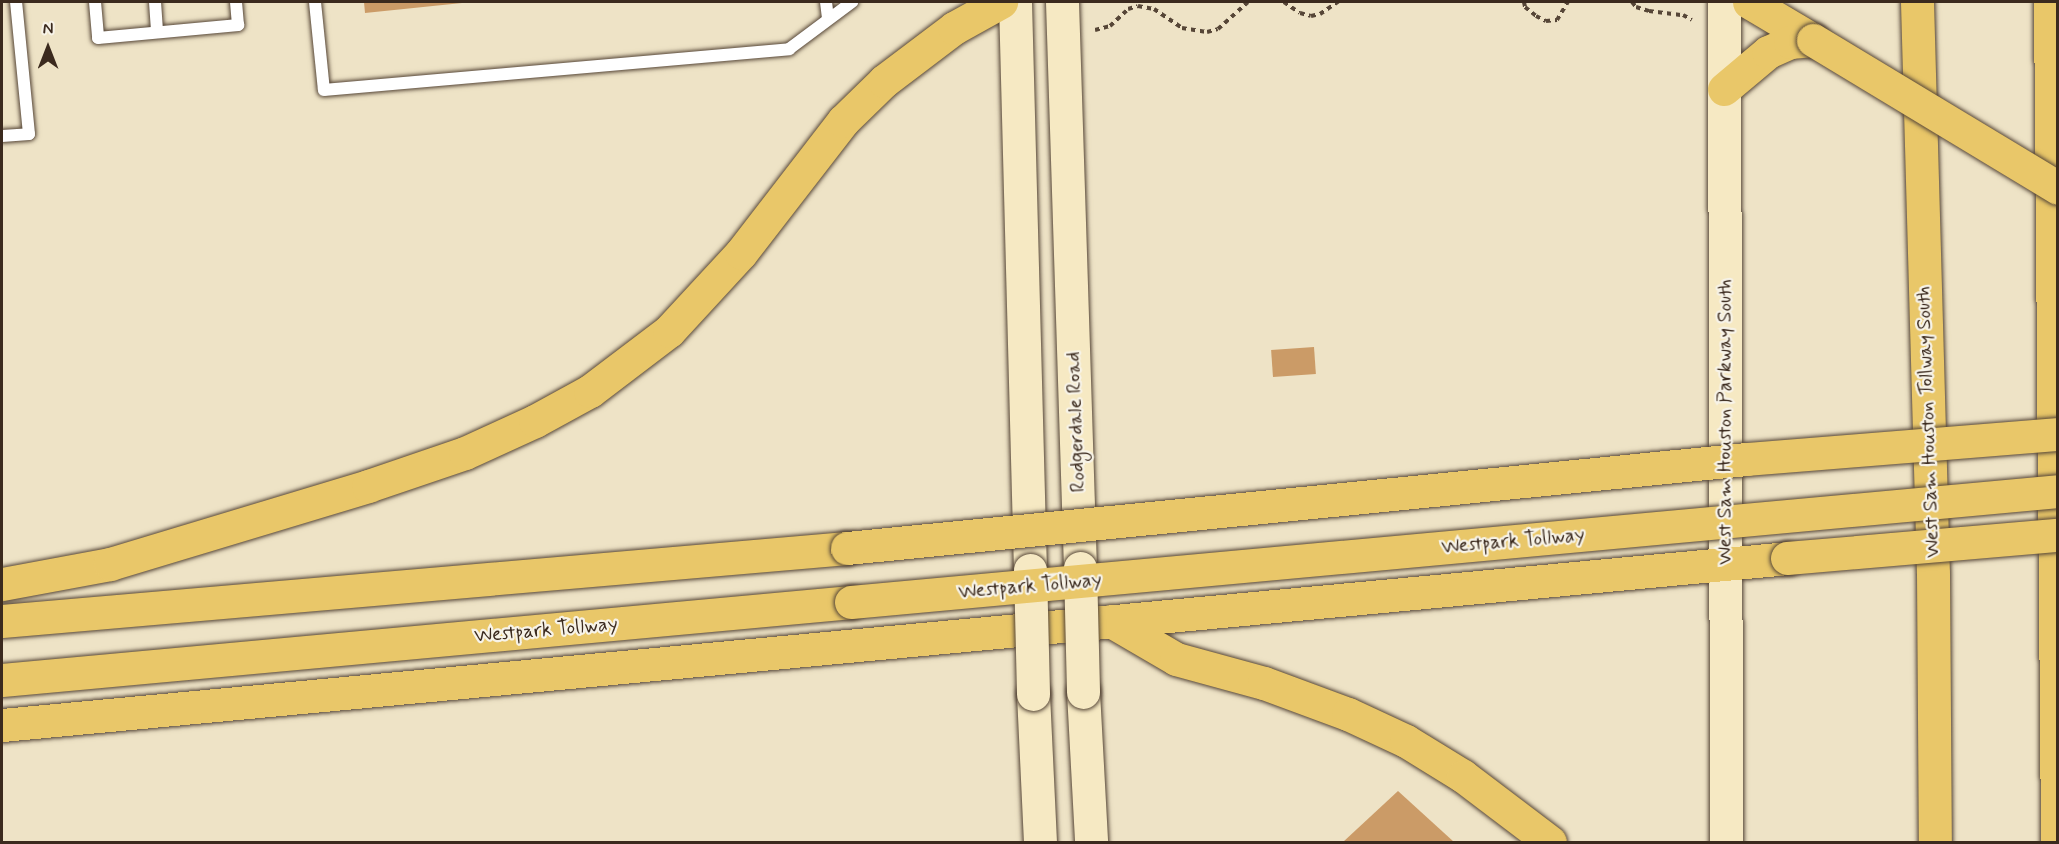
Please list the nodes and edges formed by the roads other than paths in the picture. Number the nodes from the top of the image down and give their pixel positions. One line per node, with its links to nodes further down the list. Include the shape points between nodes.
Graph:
1 (16, 2): 19 (lane, via 29,134)
2 (95, 2): 16 (lane, via 98,38)
3 (155, 2): 16 (lane)
4 (236, 2): 16 (lane, via 237,25)
5 (315, 2): 15 (lane, via 324,90 789,49)
6 (826, 2): 15 (lane)
7 (852, 2): 15 (lane)
8 (1001, 2): 25 (highway, via 954,28 884,81 843,121 741,253 669,331 590,391 465,453 368,486 110,564)
9 (1015, 2): 30 (street, bridge)
10 (1062, 2): 33 (street, Rodgerdale Road, bridge)
11 (1749, 2): 17 (highway)
12 (1917, 2): 36 (highway, West Sam Houston Tollway South, via 1933,574)
13 (2050, 2): 37 (highway)
14 (1724, 12): 18 (street, West Sam Houston Parkway South)
15 (828, 19)
16 (157, 32)
17 (1795, 34): 18 (highway); 20 (highway, bridge)
18 (1724, 90): 24 (street, West Sam Houston Parkway South)
19 (2, 136)
20 (2058, 188)
21 (2058, 434): 26 (highway, bridge, via 1746,459 847,548)
22 (2058, 491): 28 (highway, Westpark Tollway, bridge)
23 (2058, 536): 24 (highway, bridge)
24 (1726, 564): 27 (highway); 35 (street, West Sam Houston Parkway South)
25 (2, 584)
26 (2, 621)
27 (1111, 621): 29 (highway); 34 (highway, via 1176,659 1264,683 1348,714 1406,741 1463,776)
28 (2, 680)
29 (2, 725)
30 (1036, 765): 31 (street); 32 (street)
31 (1040, 843)
32 (1060, 843)
33 (1091, 843)
34 (1550, 843)
35 (1726, 843)
36 (1935, 843)
37 (2057, 843)

